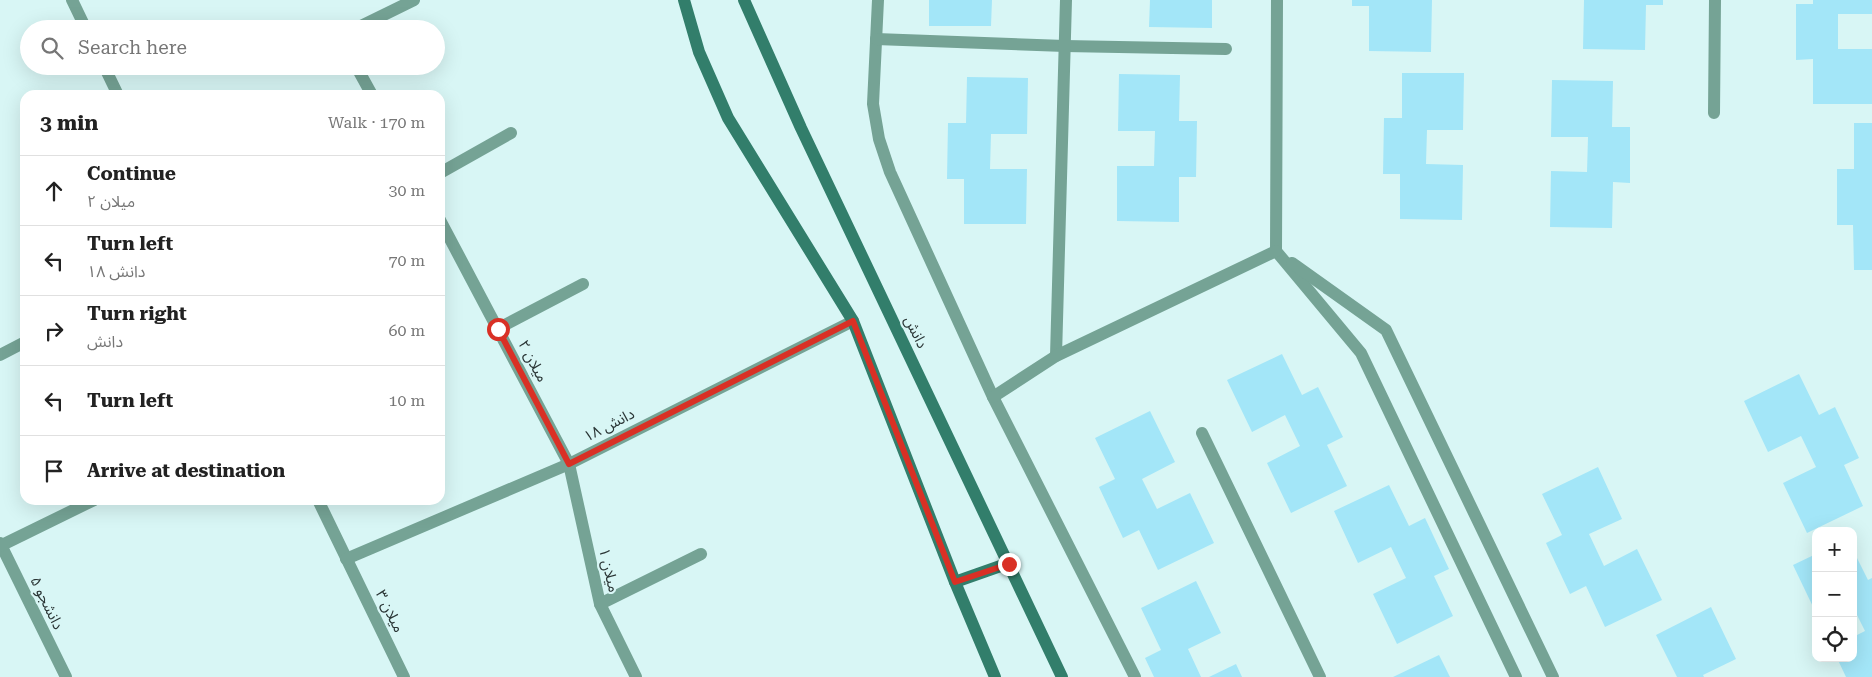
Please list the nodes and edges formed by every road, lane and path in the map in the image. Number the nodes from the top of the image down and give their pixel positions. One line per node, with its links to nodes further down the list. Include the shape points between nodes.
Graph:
1 (72, 0): 9 (street)
2 (414, 0): 10 (street)
3 (684, 0): 24 (main road, via 699,52 728,118)
4 (744, 0): 37 (main road, دانش, via 800,128)
5 (878, 0): 11 (street)
6 (1066, 0): 12 (street)
7 (1278, 0): 22 (street)
8 (1714, 0): 18 (street)
9 (82, 20)
10 (373, 20)
11 (876, 39): 12 (street); 29 (street, via 873,104 879,139 890,172)
12 (1065, 46): 13 (street); 28 (street)
13 (1226, 49)
14 (108, 75): 16 (street)
15 (361, 75): 17 (street)
16 (116, 90)
17 (369, 90)
18 (1714, 113)
19 (511, 133): 20 (street)
20 (445, 170)
21 (445, 229): 25 (street, میلان ۲)
22 (1276, 251): 28 (street); 47 (street, via 1360,353); 48 (street, via 1386,330)
23 (583, 284): 25 (street)
24 (853, 321): 31 (street, دانش ۱۸); 38 (main road)
25 (498, 329): 31 (street, میلان ۲)
26 (20, 345): 27 (street)
27 (0, 355)
28 (1056, 356): 29 (street)
29 (993, 397): 45 (street)
30 (1202, 433): 46 (street)
31 (569, 464): 36 (street, دانش ۱۸); 39 (street, میلان ۱)
32 (84, 505): 34 (street)
33 (320, 505): 36 (street, میلان ۳)
34 (0, 545): 40 (street, دانشجو ۵)
35 (701, 554): 39 (street)
36 (346, 559): 41 (street, میلان ۳)
37 (1009, 564): 38 (main road); 44 (main road, دانش)
38 (955, 582): 43 (main road)
39 (600, 604): 42 (street, میلان ۱)
40 (66, 677)
41 (404, 677)
42 (636, 677)
43 (996, 677)
44 (1062, 677)
45 (1135, 677)
46 (1320, 677)
47 (1516, 677)
48 (1553, 677)

